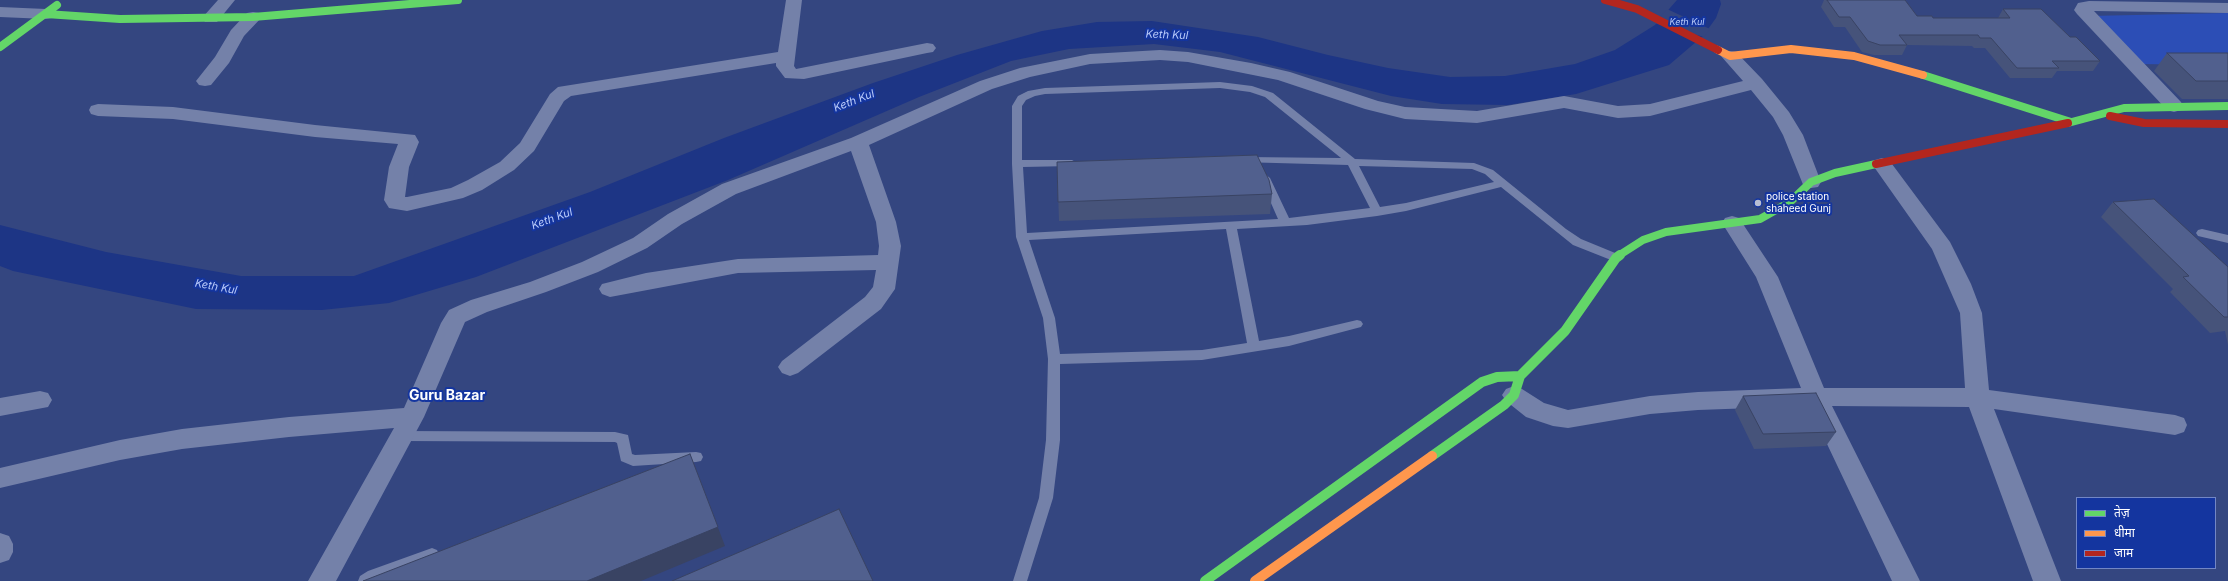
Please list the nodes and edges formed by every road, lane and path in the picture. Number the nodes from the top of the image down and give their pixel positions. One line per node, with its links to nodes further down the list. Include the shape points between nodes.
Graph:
1 (63, 0): 9 (main road)
2 (227, 0): 10 (street)
3 (458, 0): 11 (main road)
4 (794, 0): 15 (street)
5 (1605, 0): 6 (main road)
6 (1627, 3): 14 (main road)
7 (2228, 8): 18 (street, via 2084,7 2083,10)
8 (0, 12): 9 (street)
9 (46, 14): 10 (main road, via 120,19); 12 (main road)
10 (211, 18): 11 (main road)
11 (253, 18): 16 (street, via 237,34 223,60)
12 (0, 47)
13 (926, 48): 15 (street, via 804,74 791,74 787,71)
14 (1725, 54): 17 (street); 22 (main road, via 1791,49 1854,56 1935,78)
15 (786, 56): 20 (street, via 565,91 557,98 527,147 507,166 475,186 407,204 396,203 394,200 399,167 408,139 315,131 173,113)
16 (205, 81)
17 (1756, 83): 24 (street, via 1650,110 1613,112 1564,102 1478,117 1432,116 1378,107 1284,76 1218,61 1188,57 1127,56 1090,59 1026,72 986,85); 31 (street, via 1793,135)
18 (2174, 106): 19 (main road); 21 (main road, via 2124,108)
19 (2228, 106)
20 (98, 110)
21 (2101, 114): 22 (main road); 23 (main road, via 2144,123)
22 (2072, 122): 30 (main road)
23 (2228, 124)
24 (858, 142): 41 (street, via 886,222 890,246); 53 (street, via 729,189 675,219 640,243 590,267 457,316)
25 (1230, 160): 26 (lane)
26 (1256, 160): 28 (lane); 34 (lane)
27 (1080, 162): 29 (lane)
28 (1352, 162): 29 (lane, via 1269,95 1240,86 1220,85 1032,93 1022,98 1017,106); 32 (lane, via 1474,166 1489,172); 33 (lane)
29 (1017, 164): 38 (lane)
30 (1882, 164): 31 (main road, via 1835,173); 49 (street, via 1942,247 1960,284 1971,313)
31 (1811, 182): 35 (main road, via 1777,211 1760,219)
32 (1503, 183): 33 (lane); 40 (lane, via 1577,242)
33 (1377, 212): 34 (lane)
34 (1285, 223): 36 (lane)
35 (1732, 224): 40 (main road, via 1666,232 1643,240); 48 (street, via 1767,277)
36 (1231, 227): 38 (lane); 44 (lane)
37 (2202, 233): 39 (lane)
38 (1022, 237): 45 (lane, via 1049,318)
39 (2228, 239)
40 (1616, 258): 47 (main road, via 1565,331)
41 (889, 262): 42 (street, via 738,266 654,279); 46 (street, via 884,289 873,303)
42 (610, 289)
43 (1357, 324): 44 (lane)
44 (1254, 348): 45 (lane, via 1202,355)
45 (1054, 359): 61 (lane, via 1053,440 1046,498)
46 (790, 367)
47 (1517, 385): 48 (street, via 1535,410 1553,417 1568,419 1650,405); 62 (main road, via 1497,377 1482,382); 63 (main road, via 1504,405)
48 (1816, 396): 49 (street); 64 (street)
49 (1978, 398): 52 (street); 65 (street)
50 (40, 400): 51 (street)
51 (0, 407)
52 (2175, 425)
53 (407, 426): 54 (lane, via 615,437 623,439 626,457 633,461); 55 (street, via 289,427 182,439 120,450); 59 (street)
54 (696, 457)
55 (0, 478)
56 (0, 544): 58 (street)
57 (446, 549): 60 (lane)
58 (0, 552)
59 (322, 581)
60 (365, 581)
61 (1020, 581)
62 (1205, 581)
63 (1255, 581)
64 (1906, 581)
65 (2047, 581)

